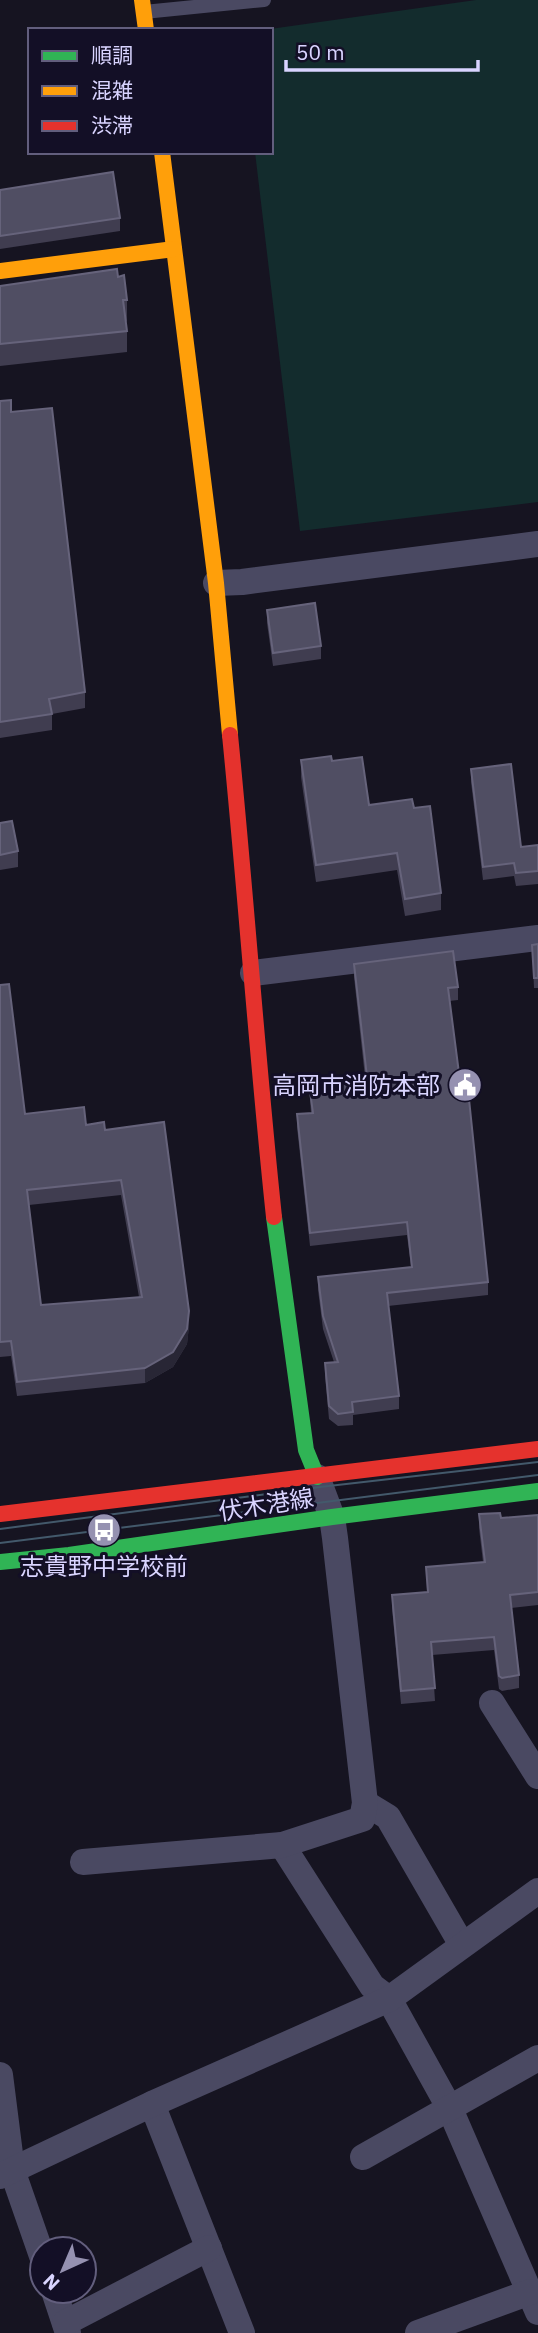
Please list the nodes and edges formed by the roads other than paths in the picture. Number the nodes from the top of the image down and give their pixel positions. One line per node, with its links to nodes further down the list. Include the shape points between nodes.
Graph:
1 (264, 0): 2 (lane)
2 (143, 6): 3 (street)
3 (146, 28)
4 (162, 154): 5 (street)
5 (174, 249): 6 (street); 8 (street)
6 (0, 271)
7 (538, 544): 8 (street)
8 (216, 583): 10 (street)
9 (538, 938): 10 (street)
10 (253, 972): 12 (street, via 279,1261 306,1450)
11 (538, 1449): 12 (street, 伏木港線)
12 (317, 1477): 14 (street, 伏木港線); 15 (street)
13 (538, 1491): 15 (street, 伏木港線)
14 (0, 1514)
15 (332, 1517): 16 (street, 伏木港線); 19 (street)
16 (0, 1562)
17 (492, 1703): 18 (street)
18 (538, 1776)
19 (365, 1803): 20 (street, via 362,1819); 23 (street, via 388,1817)
20 (282, 1845): 21 (street); 24 (street, via 372,1986)
21 (83, 1862)
22 (538, 1891): 23 (street)
23 (462, 1945): 24 (street)
24 (389, 1999): 27 (street); 28 (street)
25 (538, 2058): 28 (street)
26 (0, 2076): 30 (street)
27 (152, 2105): 30 (street); 32 (street)
28 (450, 2109): 29 (street); 33 (street)
29 (363, 2157)
30 (6, 2173): 31 (street)
31 (33, 2235)
32 (209, 2248): 35 (street); 36 (street)
33 (532, 2285): 37 (street)
34 (59, 2305): 35 (street)
35 (67, 2328)
36 (238, 2332)
37 (418, 2333)

